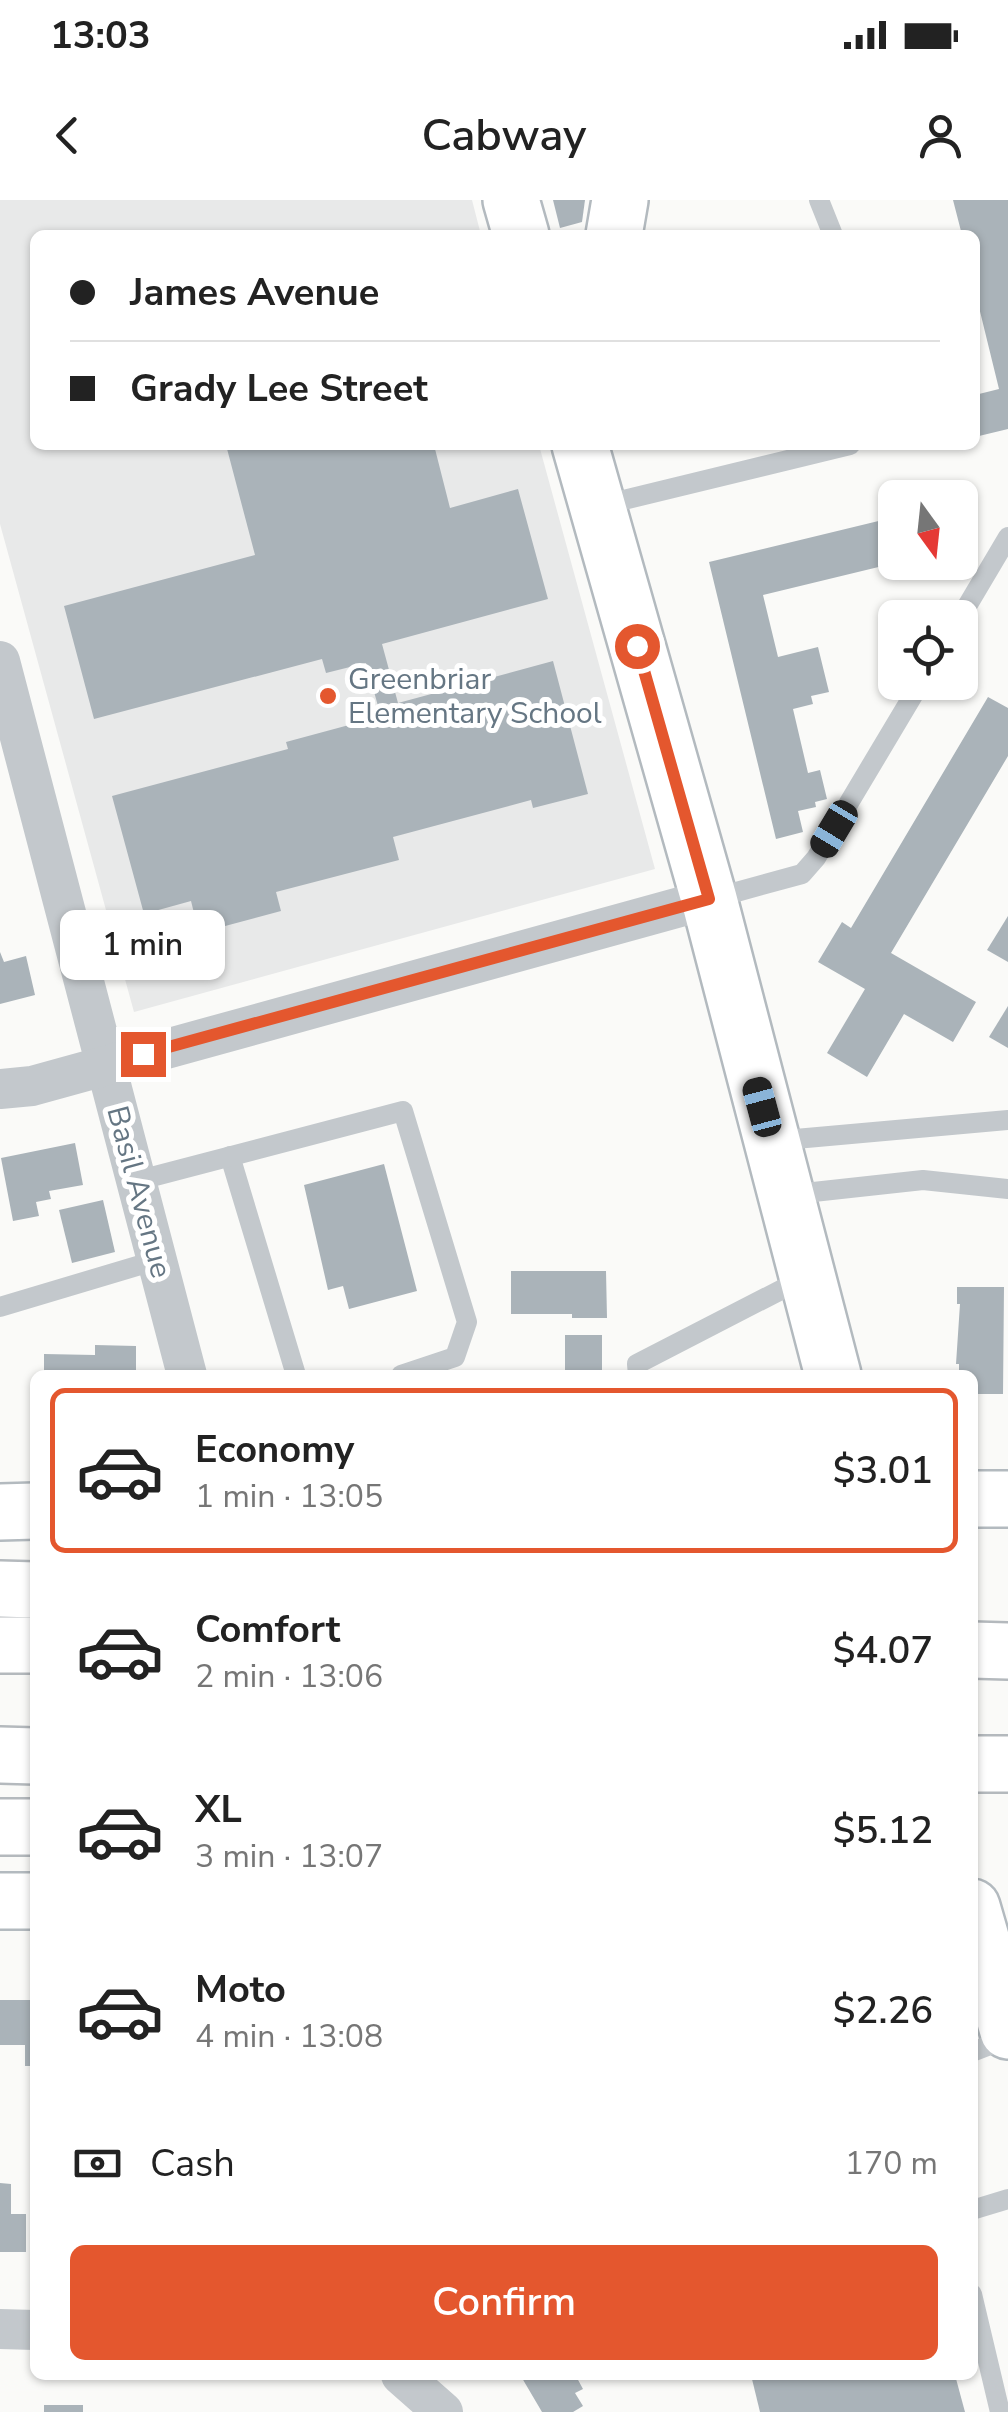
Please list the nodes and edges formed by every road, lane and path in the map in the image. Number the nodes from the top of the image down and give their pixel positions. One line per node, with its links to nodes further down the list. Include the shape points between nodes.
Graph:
1 (511, 200): 4 (main road)
2 (620, 200): 5 (main road)
3 (820, 200): 6 (lane)
4 (520, 230)
5 (615, 230)
6 (831, 230)
7 (583, 450): 9 (main road)
8 (830, 450): 9 (lane)
9 (598, 507): 14 (main road)
10 (1008, 537): 11 (lane)
11 (971, 600)
12 (0, 661): 15 (street, Basil Avenue)
13 (910, 700): 14 (lane, via 802,874)
14 (709, 899): 15 (street); 18 (main road)
15 (106, 1064): 16 (street); 20 (street, Basil Avenue)
16 (0, 1089)
17 (1008, 1120): 18 (lane)
18 (771, 1142): 22 (main road)
19 (230, 1156): 20 (lane); 27 (lane); 28 (lane, via 403,1111 468,1322 455,1357)
20 (136, 1181): 23 (street, Basil Avenue)
21 (1008, 1188): 22 (lane, via 923,1180)
22 (785, 1195): 24 (main road)
23 (157, 1260): 25 (lane); 26 (street, Basil Avenue)
24 (806, 1277): 29 (lane, via 637,1364); 30 (main road)
25 (0, 1307)
26 (187, 1370)
27 (294, 1370)
28 (417, 1370)
29 (638, 1370)
30 (831, 1370)
31 (978, 1499): 32 (main road)
32 (1008, 1499)
33 (30, 1511): 34 (main road)
34 (0, 1512)
35 (0, 1588): 36 (main road)
36 (30, 1590)
37 (0, 1645): 38 (main road)
38 (30, 1645)
39 (978, 1650): 40 (main road)
40 (1008, 1650)
41 (0, 1755): 42 (main road)
42 (30, 1756)
43 (978, 1764): 44 (main road)
44 (1008, 1764)
45 (30, 1826): 46 (main road)
46 (0, 1827)
47 (30, 1901): 48 (main road)
48 (0, 1902)
49 (1008, 1904): 50 (main road)
50 (978, 1905)
51 (978, 1926): 52 (main road)
52 (1008, 2034): 53 (lane)
53 (978, 2049)
54 (1008, 2199): 55 (lane)
55 (978, 2208)
56 (978, 2319): 61 (lane)
57 (0, 2329): 58 (street)
58 (30, 2330)
59 (407, 2380): 60 (street)
60 (443, 2412)
61 (1000, 2412)

